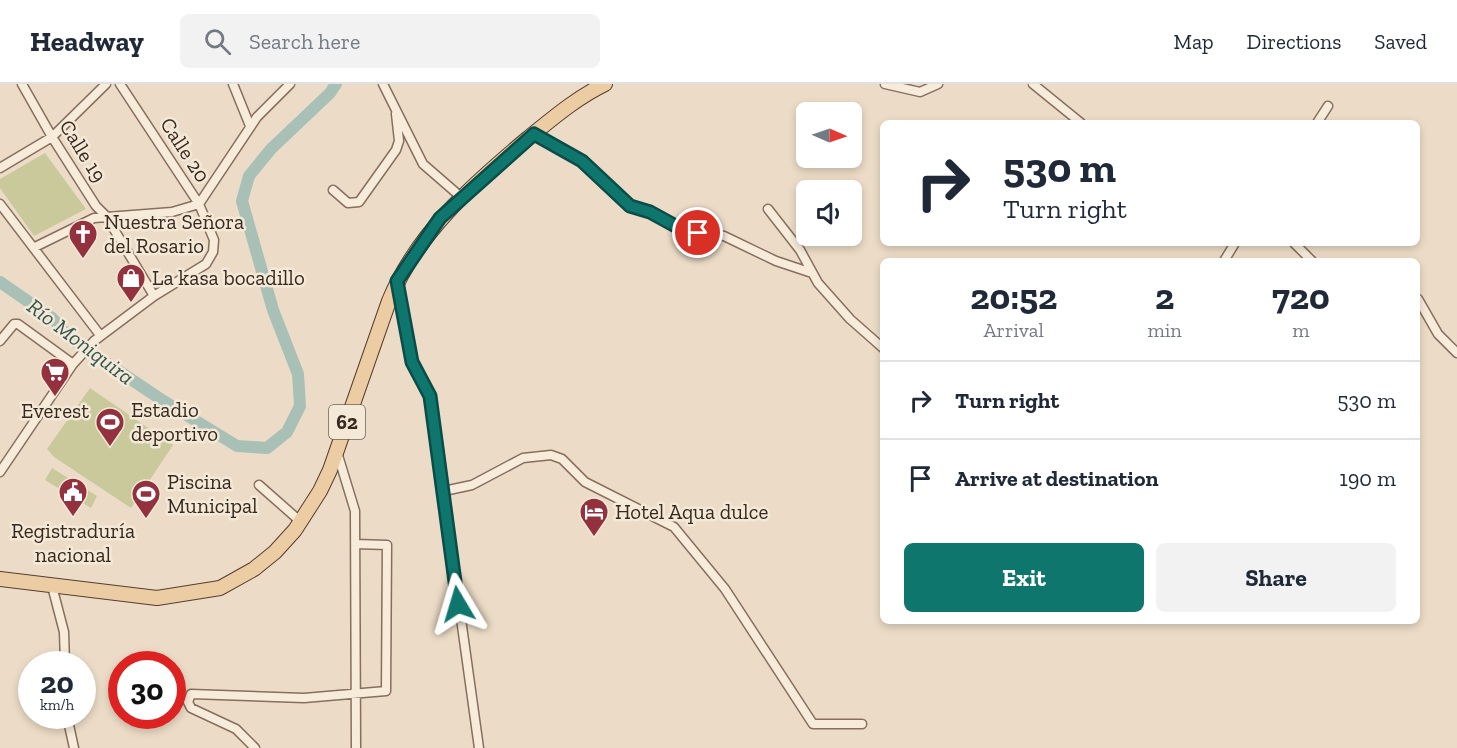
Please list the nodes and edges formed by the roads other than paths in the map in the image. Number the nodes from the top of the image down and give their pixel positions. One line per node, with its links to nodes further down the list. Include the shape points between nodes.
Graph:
1 (22, 84): 17 (street, Calle 19)
2 (106, 84): 17 (street)
3 (120, 84): 22 (street, Calle 20)
4 (233, 84): 15 (street)
5 (290, 84): 15 (street)
6 (383, 84): 12 (street)
7 (605, 84): 16 (main road, 62, via 565,108)
8 (885, 84): 9 (street, via 920,92)
9 (938, 84)
10 (1033, 84): 13 (street)
11 (1328, 106): 14 (street)
12 (396, 110): 19 (street, via 396,150 359,202 348,203); 20 (street, via 423,164)
13 (1078, 120)
14 (1319, 120)
15 (250, 126): 22 (street)
16 (534, 134): 20 (main road, 62); 28 (street, via 582,161 633,208 650,212 684,230 724,236)
17 (52, 137): 18 (street); 24 (street, Calle 19)
18 (0, 168)
19 (333, 190)
20 (461, 197): 29 (main road, 62, via 426,235)
21 (0, 204): 26 (street)
22 (199, 204): 24 (street, via 172,212); 30 (street, Calle 20, via 214,240 213,252 206,264)
23 (768, 209): 28 (street, via 800,250)
24 (106, 216): 26 (street); 30 (street, Calle 19)
25 (1297, 246): 27 (street)
26 (35, 247): 32 (street)
27 (1309, 258)
28 (812, 273): 34 (street, via 843,312)
29 (397, 281): 37 (main road, 62); 40 (street, via 412,362 430,396)
30 (154, 296): 32 (street)
31 (1420, 302): 35 (street, via 1438,334)
32 (97, 338): 36 (street)
33 (0, 341): 36 (street, via 18,324)
34 (880, 345)
35 (1457, 353)
36 (73, 364): 38 (street)
37 (337, 452): 41 (main road, 62); 42 (street, via 355,511)
38 (0, 472)
39 (259, 484): 41 (street)
40 (444, 491): 47 (street, via 472,486 530,456 562,459 585,482 680,532 741,613 813,724); 52 (street)
41 (301, 522): 44 (main road, 62, via 254,569 203,593 147,598)
42 (356, 544): 46 (street); 46 (street, via 387,545 386,691)
43 (0, 579): 44 (main road, 62)
44 (52, 586): 45 (street, via 64,632)
45 (65, 651)
46 (354, 693): 50 (street, via 304,698 191,694 191,708 236,729); 51 (street)
47 (862, 724)
48 (70, 729): 49 (street)
49 (74, 748)
50 (255, 748)
51 (356, 748)
52 (479, 748)

